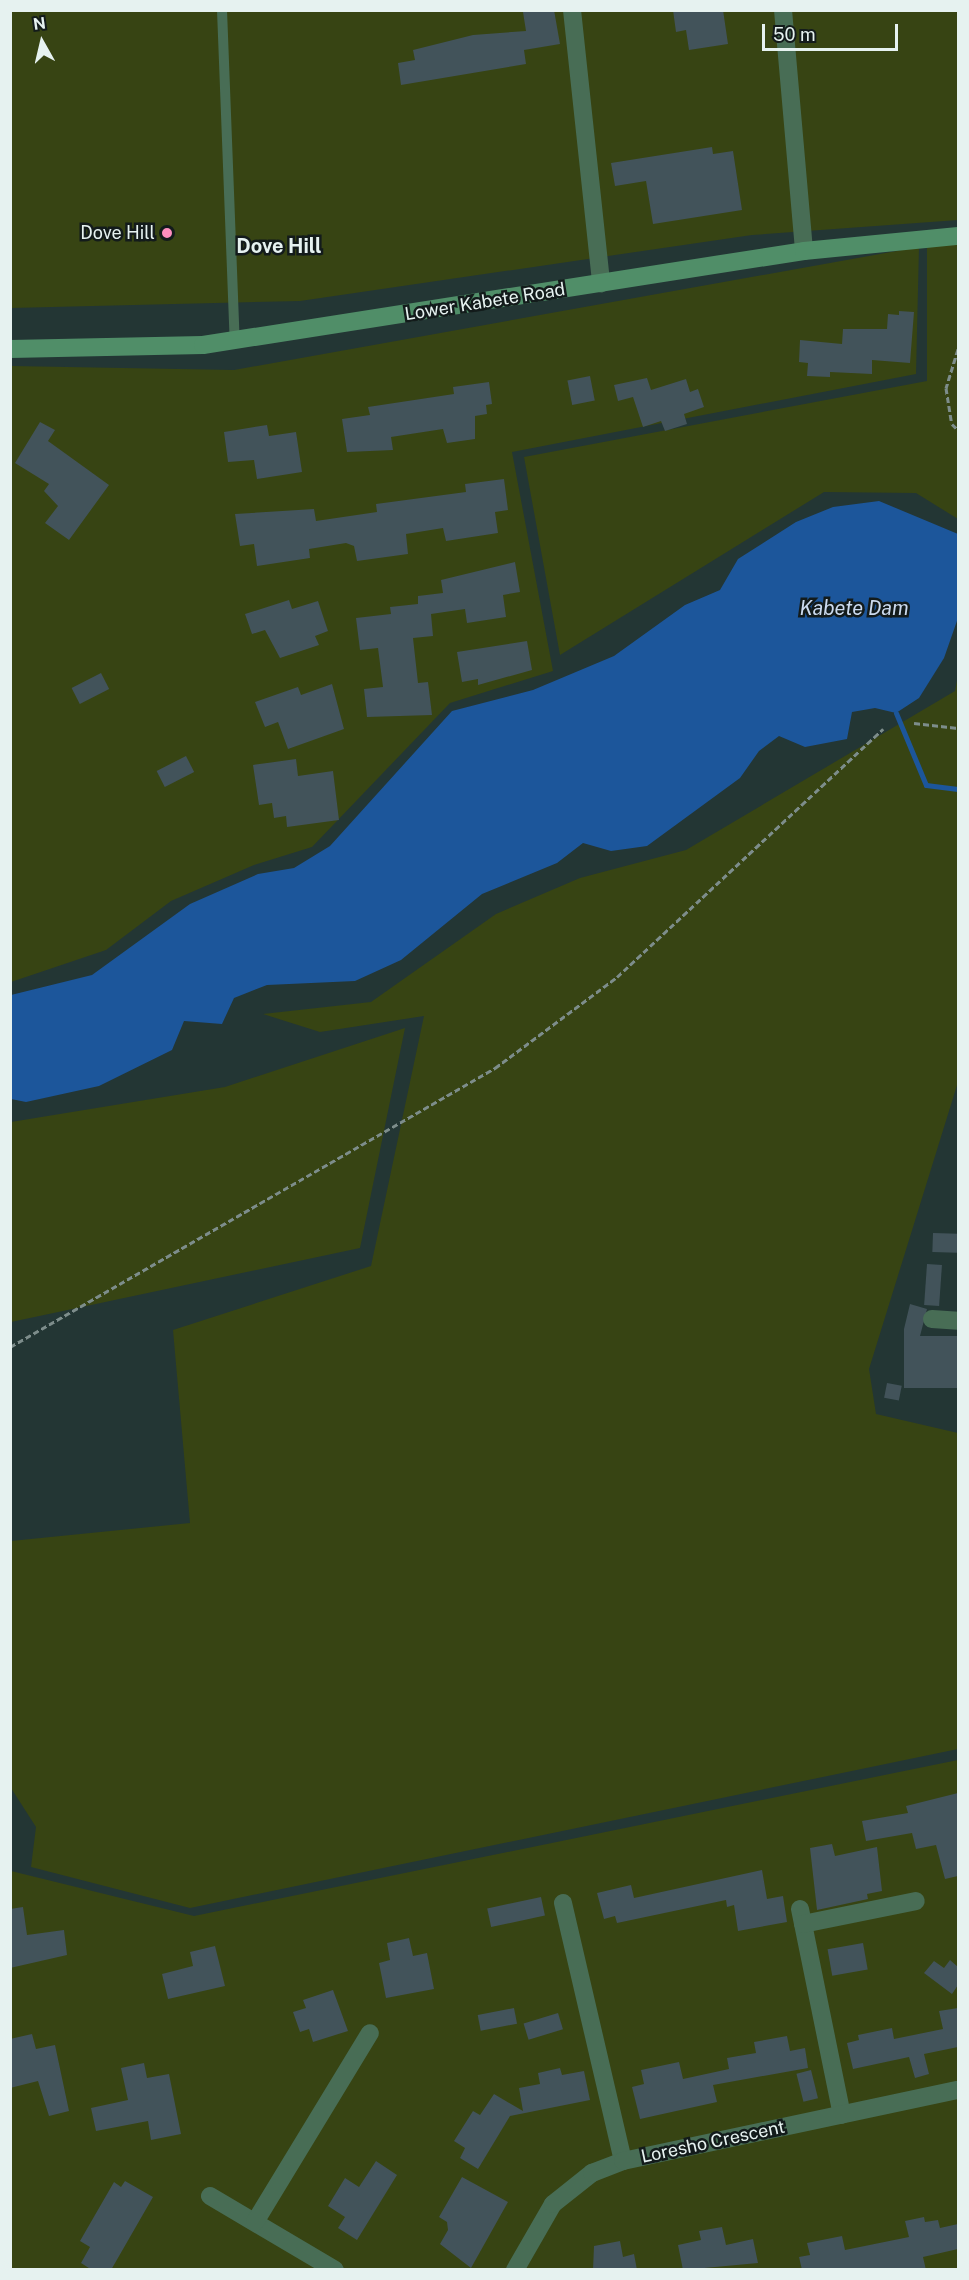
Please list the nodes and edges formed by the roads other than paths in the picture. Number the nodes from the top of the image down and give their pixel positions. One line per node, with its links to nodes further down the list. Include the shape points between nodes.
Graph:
1 (222, 10): 7 (lane)
2 (572, 10): 6 (street)
3 (783, 10): 5 (street)
4 (958, 236): 5 (main road, Lower Kabete Road)
5 (804, 251): 6 (main road, Lower Kabete Road)
6 (601, 283): 7 (main road, Lower Kabete Road)
7 (235, 341): 8 (main road, Lower Kabete Road, via 132,350)
8 (10, 349)
9 (932, 1319): 10 (street)
10 (958, 1321)
11 (916, 1901): 15 (street, via 802,1916)
12 (563, 1903): 16 (street)
13 (370, 2033): 18 (street)
14 (958, 2090): 15 (street, Loresho Crescent)
15 (842, 2115): 16 (street, Loresho Crescent)
16 (623, 2161): 20 (street, Loresho Crescent, via 563,2194)
17 (210, 2196): 18 (street)
18 (255, 2222): 19 (street)
19 (335, 2270)
20 (515, 2270)

